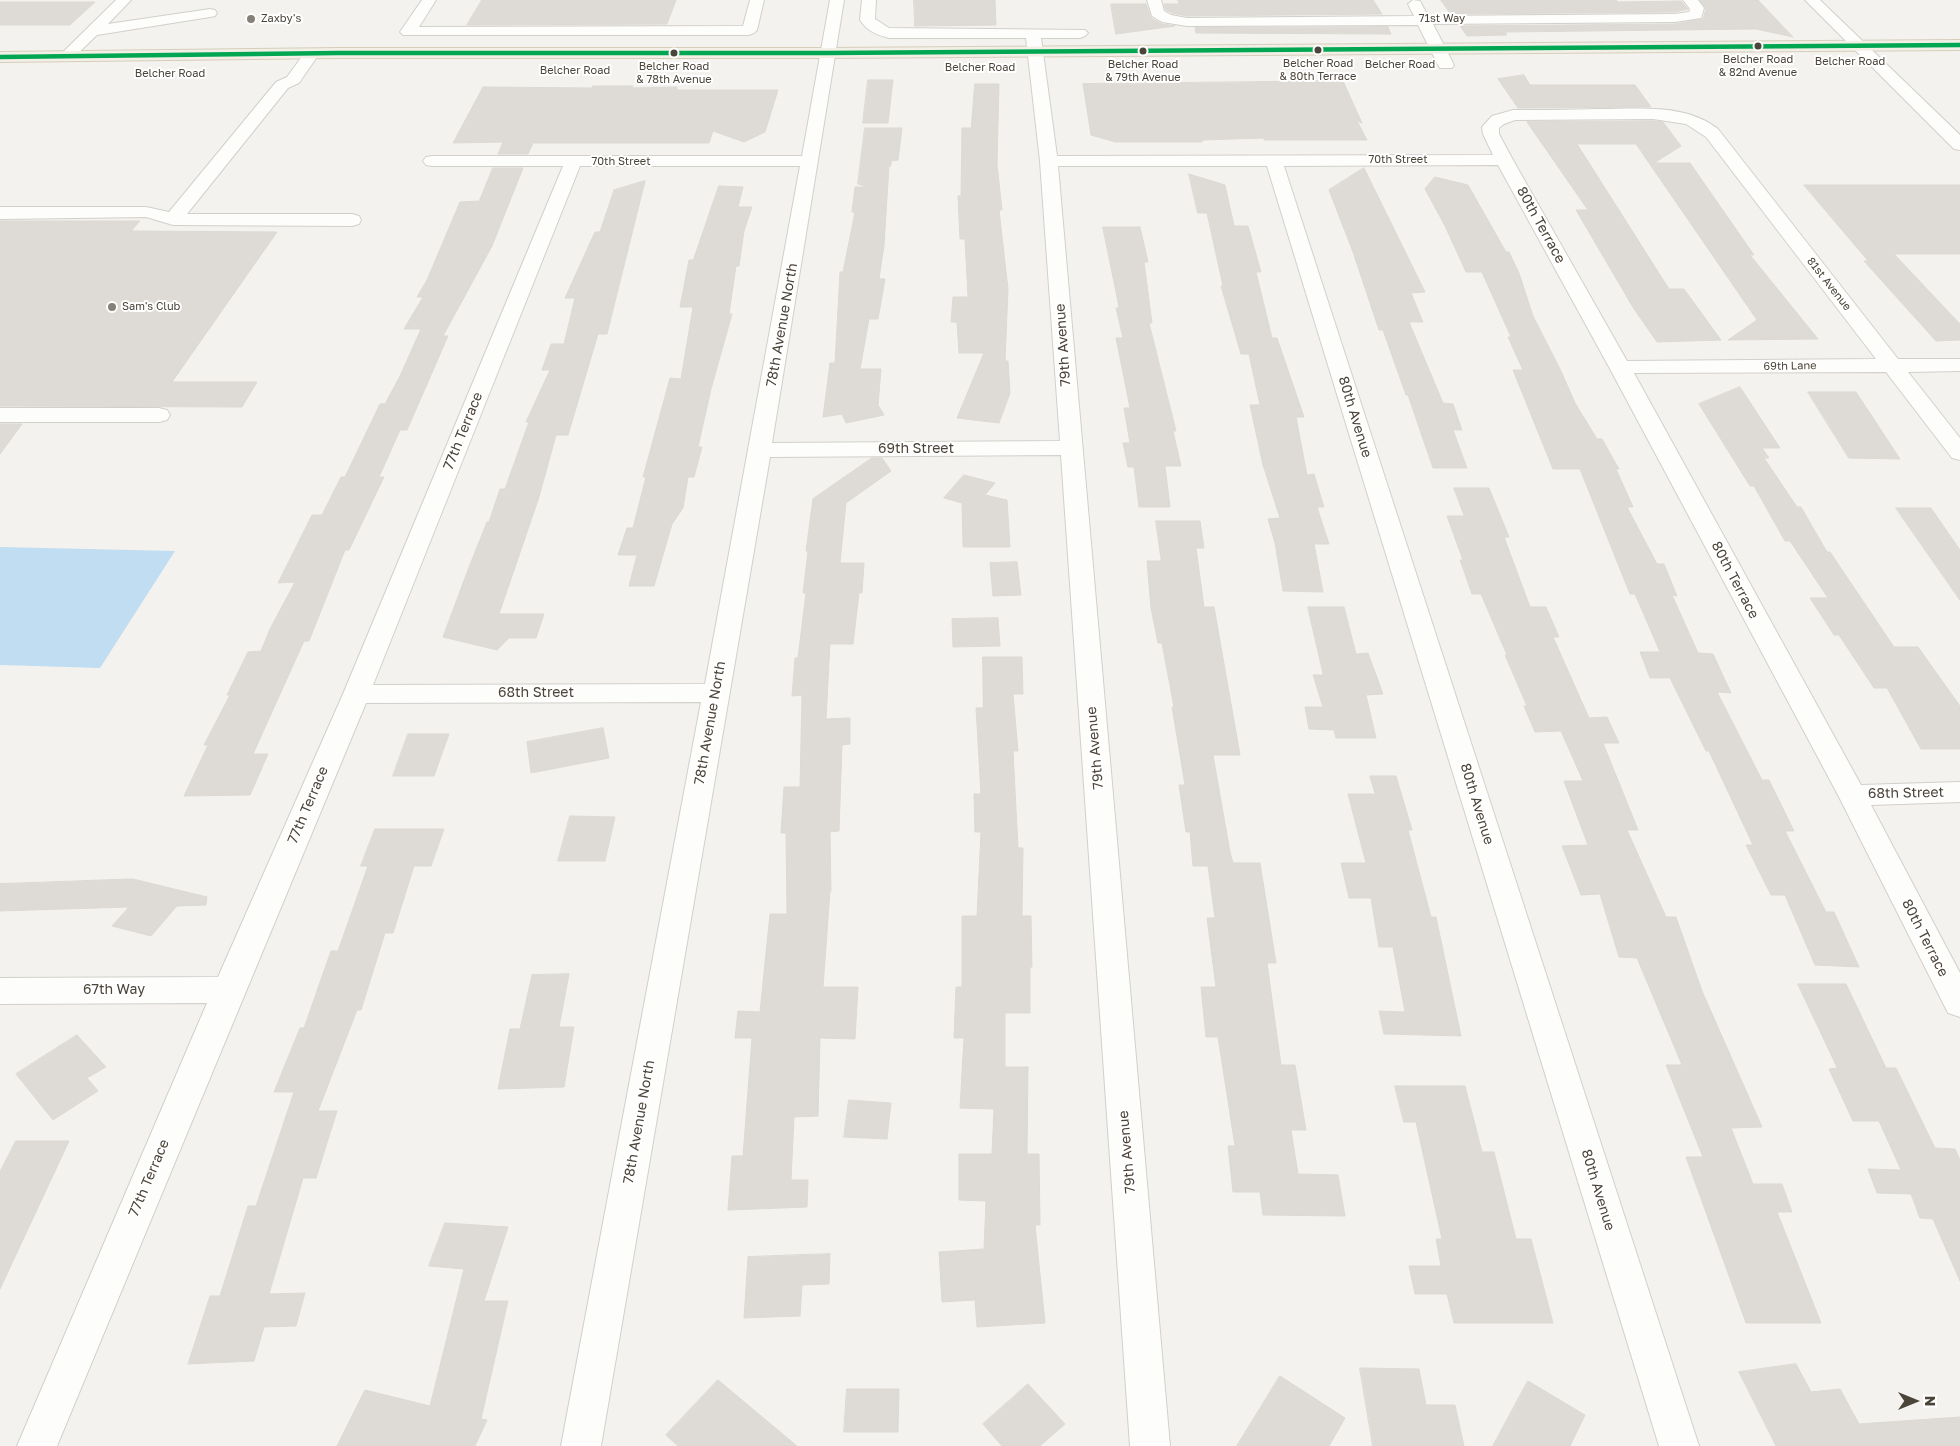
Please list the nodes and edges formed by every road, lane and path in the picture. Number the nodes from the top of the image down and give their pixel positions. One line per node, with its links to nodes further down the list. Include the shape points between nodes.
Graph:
1 (429, 0): 2 (street, via 408,32 750,30)
2 (757, 0)
3 (837, 0): 24 (street, 78th Avenue North)
4 (869, 0): 13 (street, via 867,20 880,31 914,34)
5 (1154, 0): 11 (street, 71st Way, via 1158,13 1167,19 1187,22)
6 (1412, 0): 11 (street)
7 (1690, 0): 11 (street, 71st Way, via 1697,8 1696,15 1675,18)
8 (1812, 0): 18 (street)
9 (114, 3): 12 (street)
10 (210, 13): 12 (street)
11 (1422, 19): 16 (street)
12 (92, 31): 20 (street)
13 (1033, 33): 14 (street); 23 (street, 79th Avenue)
14 (1080, 33)
15 (1960, 45): 18 (main road, Belcher Road)
16 (1438, 49): 18 (main road, Belcher Road); 23 (main road, Belcher Road); 26 (street)
17 (311, 54): 20 (main road, Belcher Road); 24 (main road, Belcher Road); 29 (street)
18 (1858, 54): 21 (main road, Belcher Road)
19 (0, 57): 20 (main road, Belcher Road)
20 (66, 57)
21 (1876, 62): 22 (main road, Belcher Road); 30 (street)
22 (1895, 62)
23 (1038, 64): 24 (main road, Belcher Road); 34 (street, 79th Avenue)
24 (824, 65): 33 (street, 78th Avenue North)
25 (1427, 65): 26 (main road, Belcher Road)
26 (1451, 65)
27 (268, 73): 29 (main road)
28 (317, 73): 29 (main road)
29 (295, 76): 38 (street, via 282,85); 39 (street, via 297,84)
30 (1960, 145)
31 (1504, 160): 35 (street, 70th Street); 41 (street, 81st Avenue, via 1490,127 1498,120 1513,115 1654,114 1692,120 1712,133); 43 (street, 80th Terrace)
32 (432, 161): 36 (street, 70th Street)
33 (810, 161): 36 (street, 70th Street); 47 (street, 78th Avenue North)
34 (1049, 161): 35 (street, 70th Street); 46 (street, 79th Avenue)
35 (1274, 161): 59 (street, 80th Avenue)
36 (573, 162): 50 (street, 77th Terrace)
37 (0, 213): 38 (street, via 146,212)
38 (173, 219): 39 (street)
39 (192, 219): 40 (street)
40 (352, 220)
41 (1892, 365): 42 (street, 69th Lane); 43 (street, 69th Lane); 48 (street, 81st Avenue)
42 (1960, 365)
43 (1620, 367): 52 (street, 80th Terrace)
44 (0, 415): 45 (street)
45 (159, 415)
46 (1071, 448): 47 (street, 69th Street); 58 (street, 79th Avenue)
47 (760, 450): 49 (street, 78th Avenue North)
48 (1960, 453)
49 (715, 693): 50 (street, 68th Street); 57 (street, 78th Avenue North)
50 (356, 694): 53 (street, 77th Terrace)
51 (1960, 792): 52 (street, 68th Street)
52 (1852, 794): 55 (street, 80th Terrace)
53 (229, 990): 54 (street, 67th Way); 56 (street, 77th Terrace)
54 (0, 991)
55 (1960, 1004)
56 (37, 1446)
57 (582, 1446)
58 (1150, 1446)
59 (1679, 1446)

